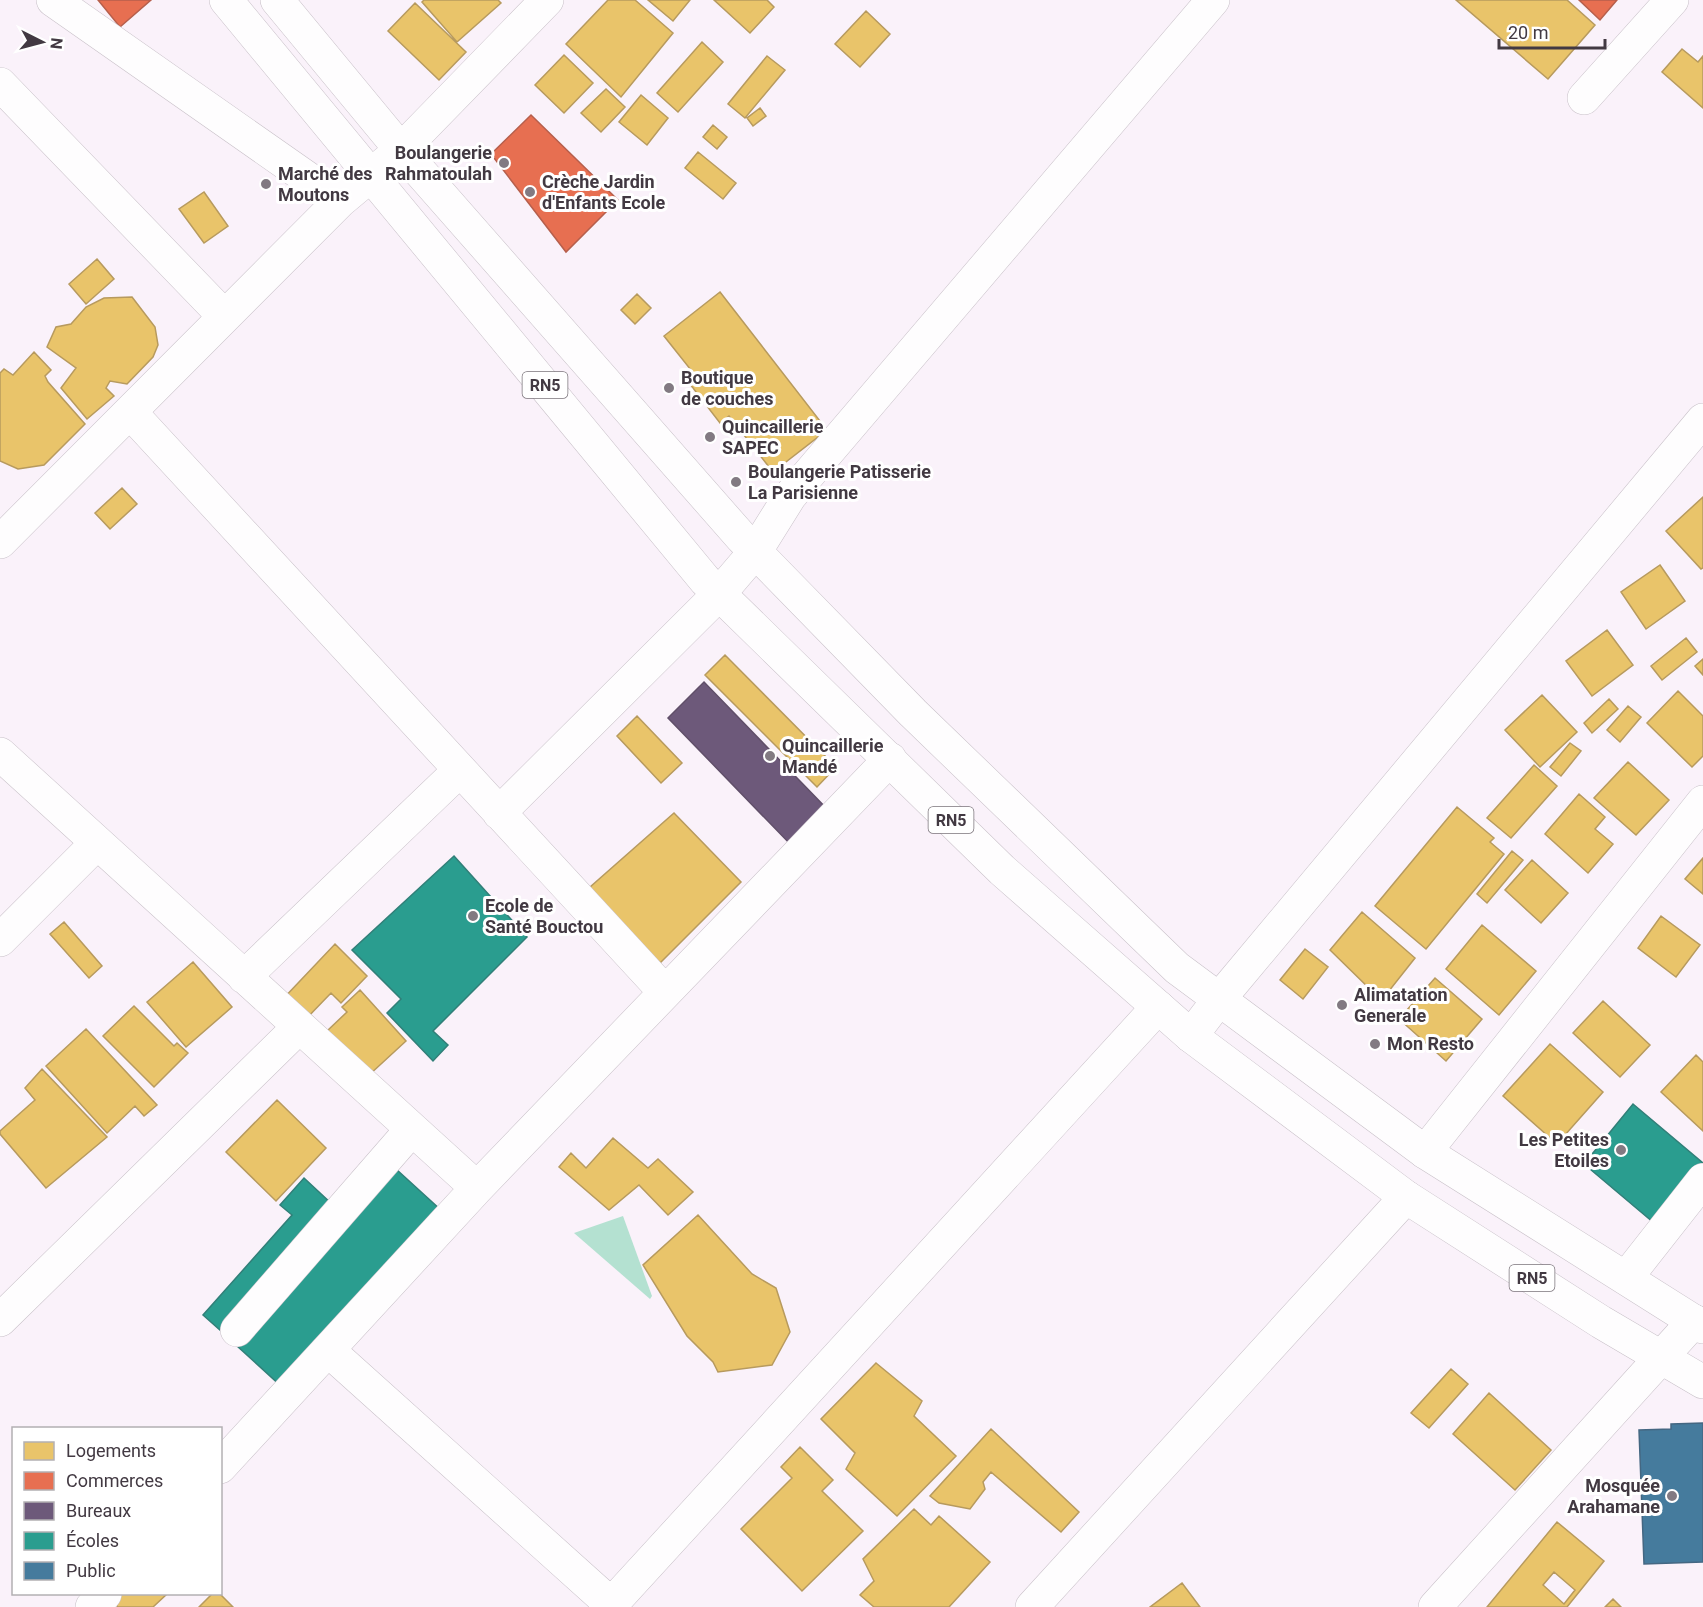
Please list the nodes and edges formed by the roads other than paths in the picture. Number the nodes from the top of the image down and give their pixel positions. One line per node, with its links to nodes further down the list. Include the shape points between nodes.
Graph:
1 (53, 0): 11 (main road)
2 (226, 0): 10 (main road, RN5)
3 (277, 0): 9 (main road, RN5)
4 (547, 0): 9 (main road)
5 (1214, 0): 16 (main road, via 790,496)
6 (1672, 0): 8 (main road)
7 (0, 84): 12 (main road)
8 (1584, 98)
9 (401, 150): 10 (main road); 16 (main road, RN5)
10 (372, 174): 11 (main road); 17 (main road, RN5)
11 (340, 201): 12 (main road)
12 (224, 316): 13 (main road)
13 (130, 412): 15 (main road); 20 (main road)
14 (1703, 420): 27 (main road)
15 (4, 528)
16 (755, 552): 17 (main road); 27 (main road, RN5, via 1036,834 1177,968)
17 (719, 594): 19 (main road, RN5); 22 (main road)
18 (0, 754): 23 (main road)
19 (890, 759): 26 (main road); 28 (main road, RN5, via 1002,870)
20 (460, 770): 22 (main road); 25 (main road)
21 (1703, 802): 32 (main road)
22 (500, 813): 26 (main road)
23 (97, 843): 24 (main road); 25 (main road)
24 (0, 940)
25 (244, 977): 29 (main road)
26 (665, 992): 34 (main road)
27 (1220, 998): 30 (main road); 32 (main road, RN5)
28 (1158, 1007): 30 (main road, RN5); 45 (main road)
29 (299, 1027): 31 (main road); 37 (main road)
30 (1191, 1036): 35 (main road, RN5)
31 (412, 1129): 34 (main road); 39 (main road)
32 (1425, 1152): 36 (main road, RN5)
33 (1703, 1180): 36 (main road)
34 (477, 1188): 40 (main road)
35 (1406, 1197): 41 (main road, RN5); 47 (main road)
36 (1626, 1278): 38 (main road, RN5)
37 (0, 1320)
38 (1698, 1324): 41 (main road)
39 (237, 1330)
40 (328, 1350): 43 (main road); 45 (main road)
41 (1660, 1356): 42 (main road, RN5); 48 (main road)
42 (1703, 1382)
43 (222, 1465)
44 (103, 1595): 46 (main road)
45 (611, 1606)
46 (92, 1607)
47 (1032, 1607)
48 (1435, 1607)

